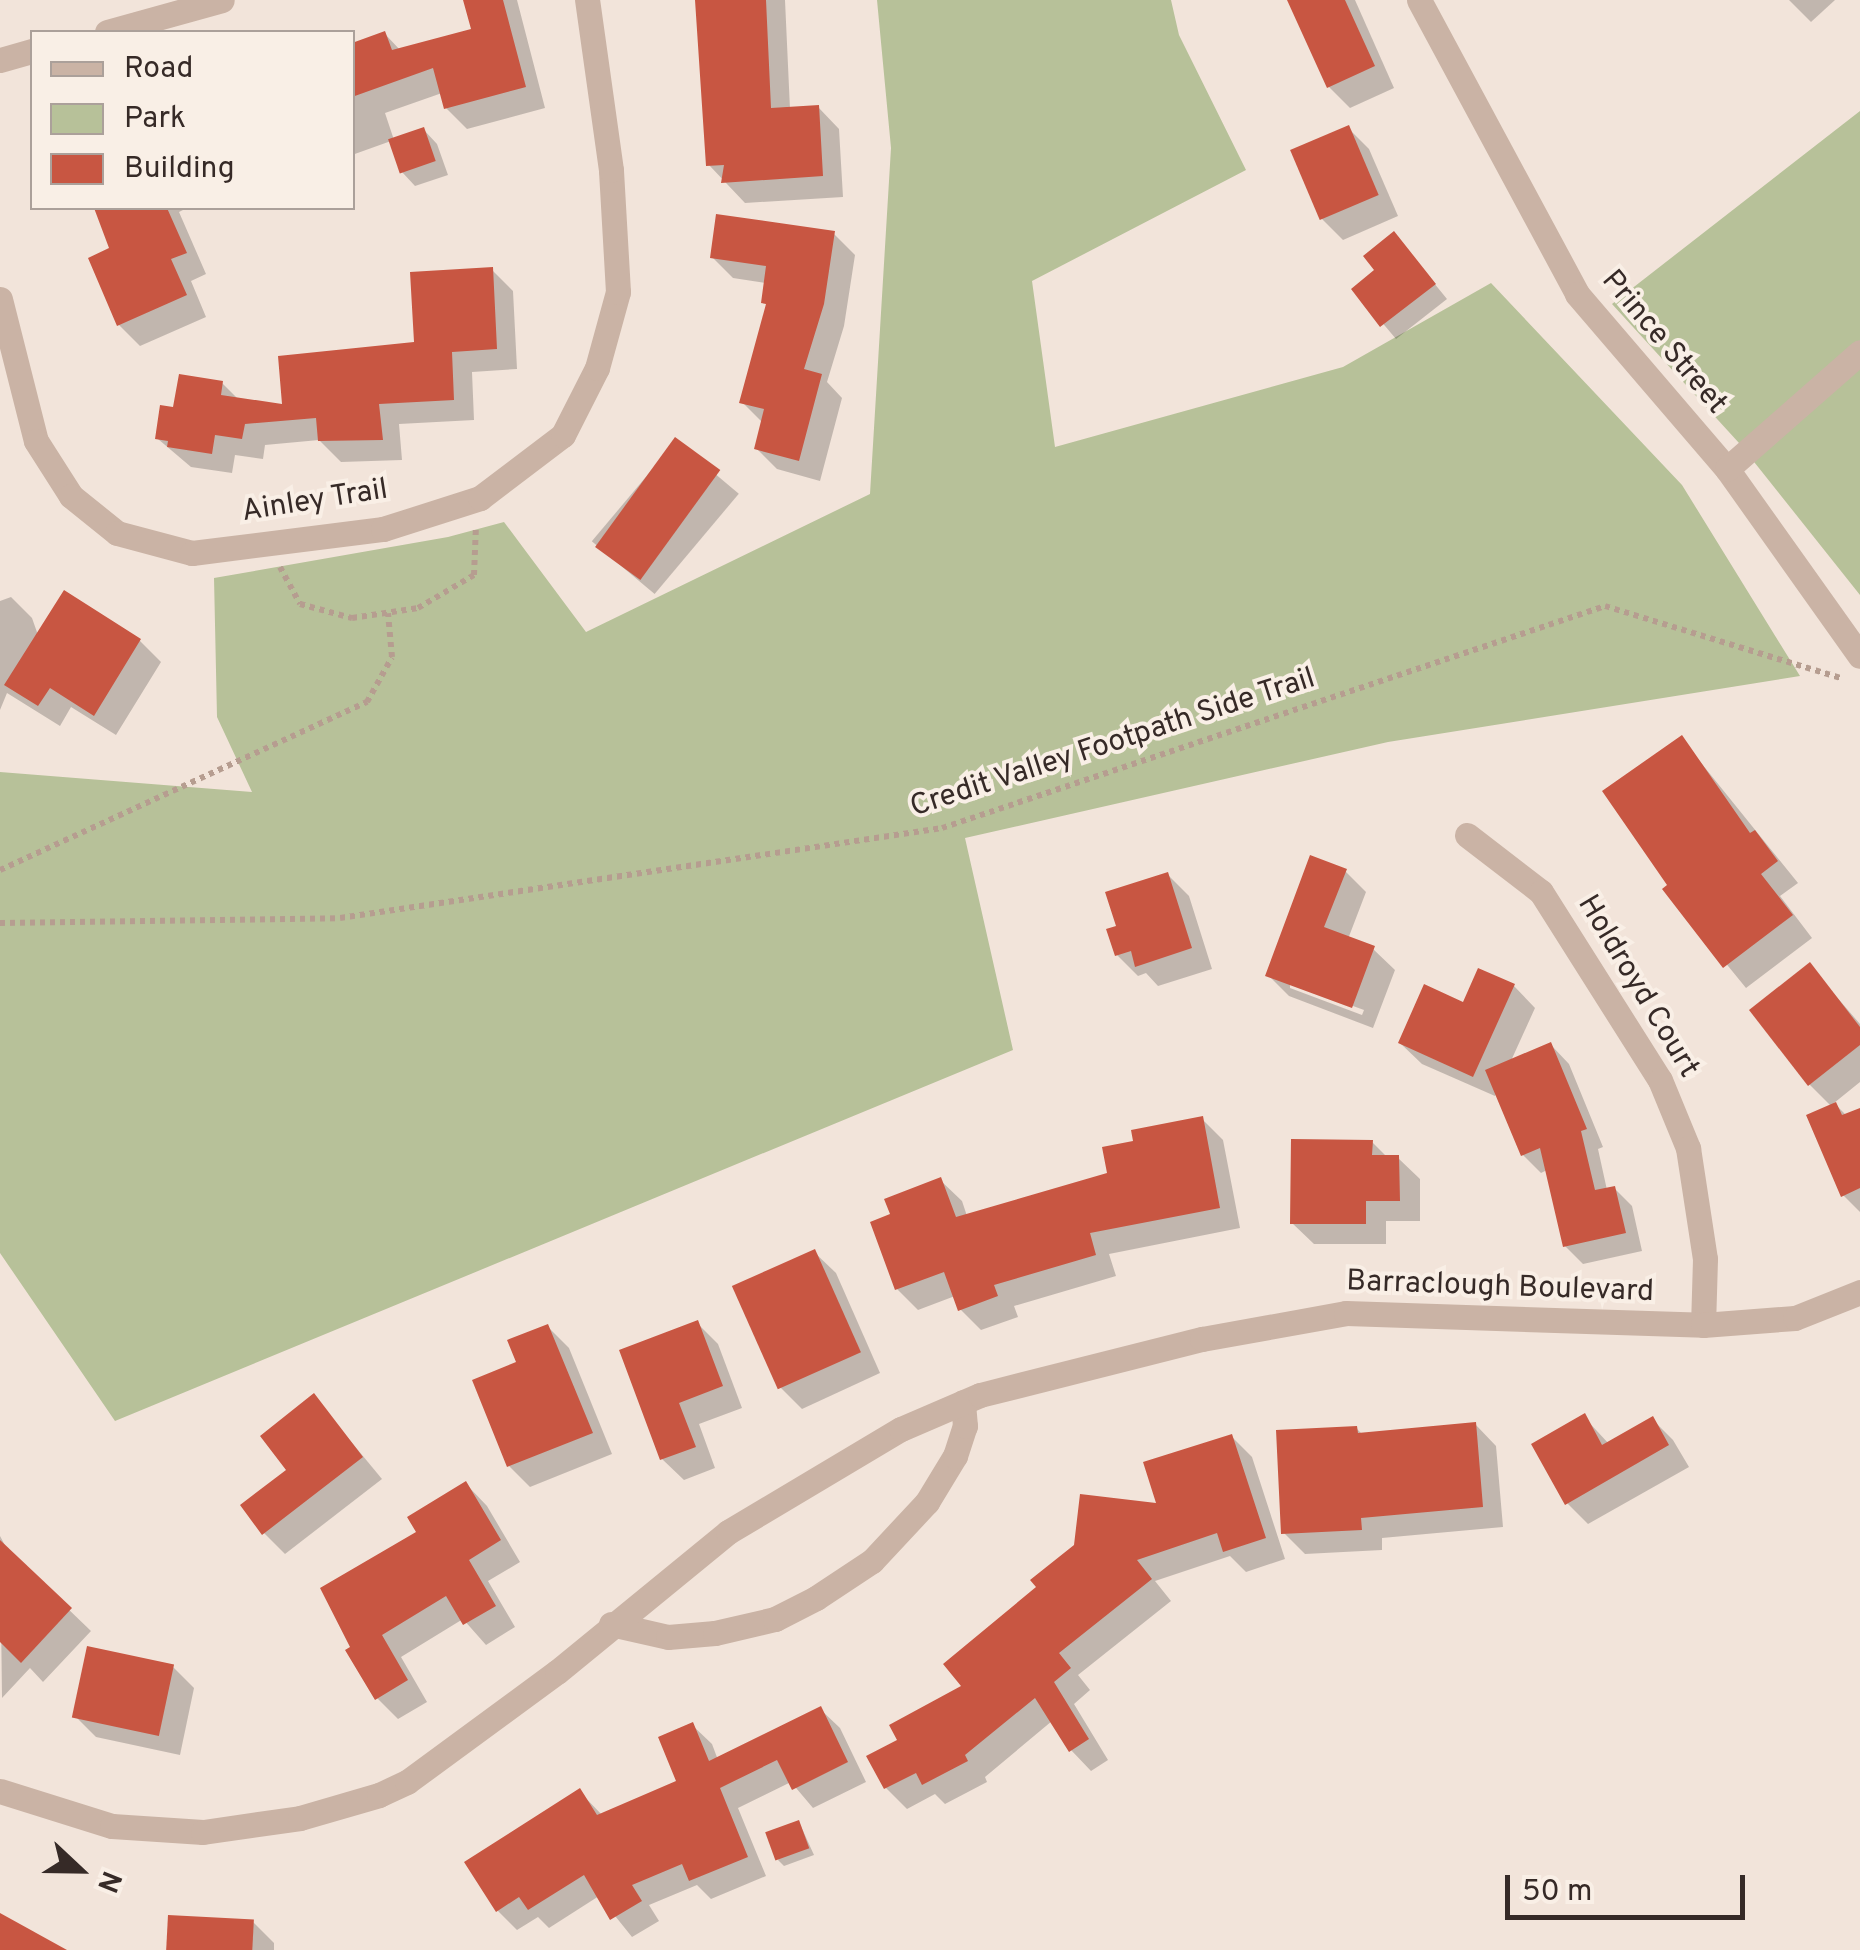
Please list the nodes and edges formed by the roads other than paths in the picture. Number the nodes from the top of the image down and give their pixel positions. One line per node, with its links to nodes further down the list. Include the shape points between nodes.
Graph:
1 (222, 0): 4 (street)
2 (586, 0): 7 (street, Ainley Trail, via 611,170 618,292 598,368 563,435 475,500 383,529 192,554 117,533 71,496 36,441)
3 (1419, 0): 9 (street, Prince Street, via 1577,294)
4 (114, 30)
5 (30, 52): 6 (street)
6 (0, 60)
7 (0, 300)
8 (1860, 352): 9 (street)
9 (1727, 469): 10 (street, Prince Street)
10 (1856, 640)
11 (1467, 835): 13 (street, Holdroyd Court, via 1541,892 1660,1080 1688,1148 1704,1260)
12 (1860, 1292): 13 (street, Barraclough Boulevard, via 1795,1318)
13 (1703, 1325): 14 (street, Barraclough Boulevard, via 1346,1313 1202,1339)
14 (963, 1402): 15 (street, Barraclough Boulevard, via 901,1429 728,1532); 15 (street, via 954,1456 927,1502 872,1561 816,1598 775,1618 715,1633 668,1637)
15 (611, 1624): 16 (street, Barraclough Boulevard, via 407,1782 300,1818 203,1832 112,1826)
16 (0, 1792)

